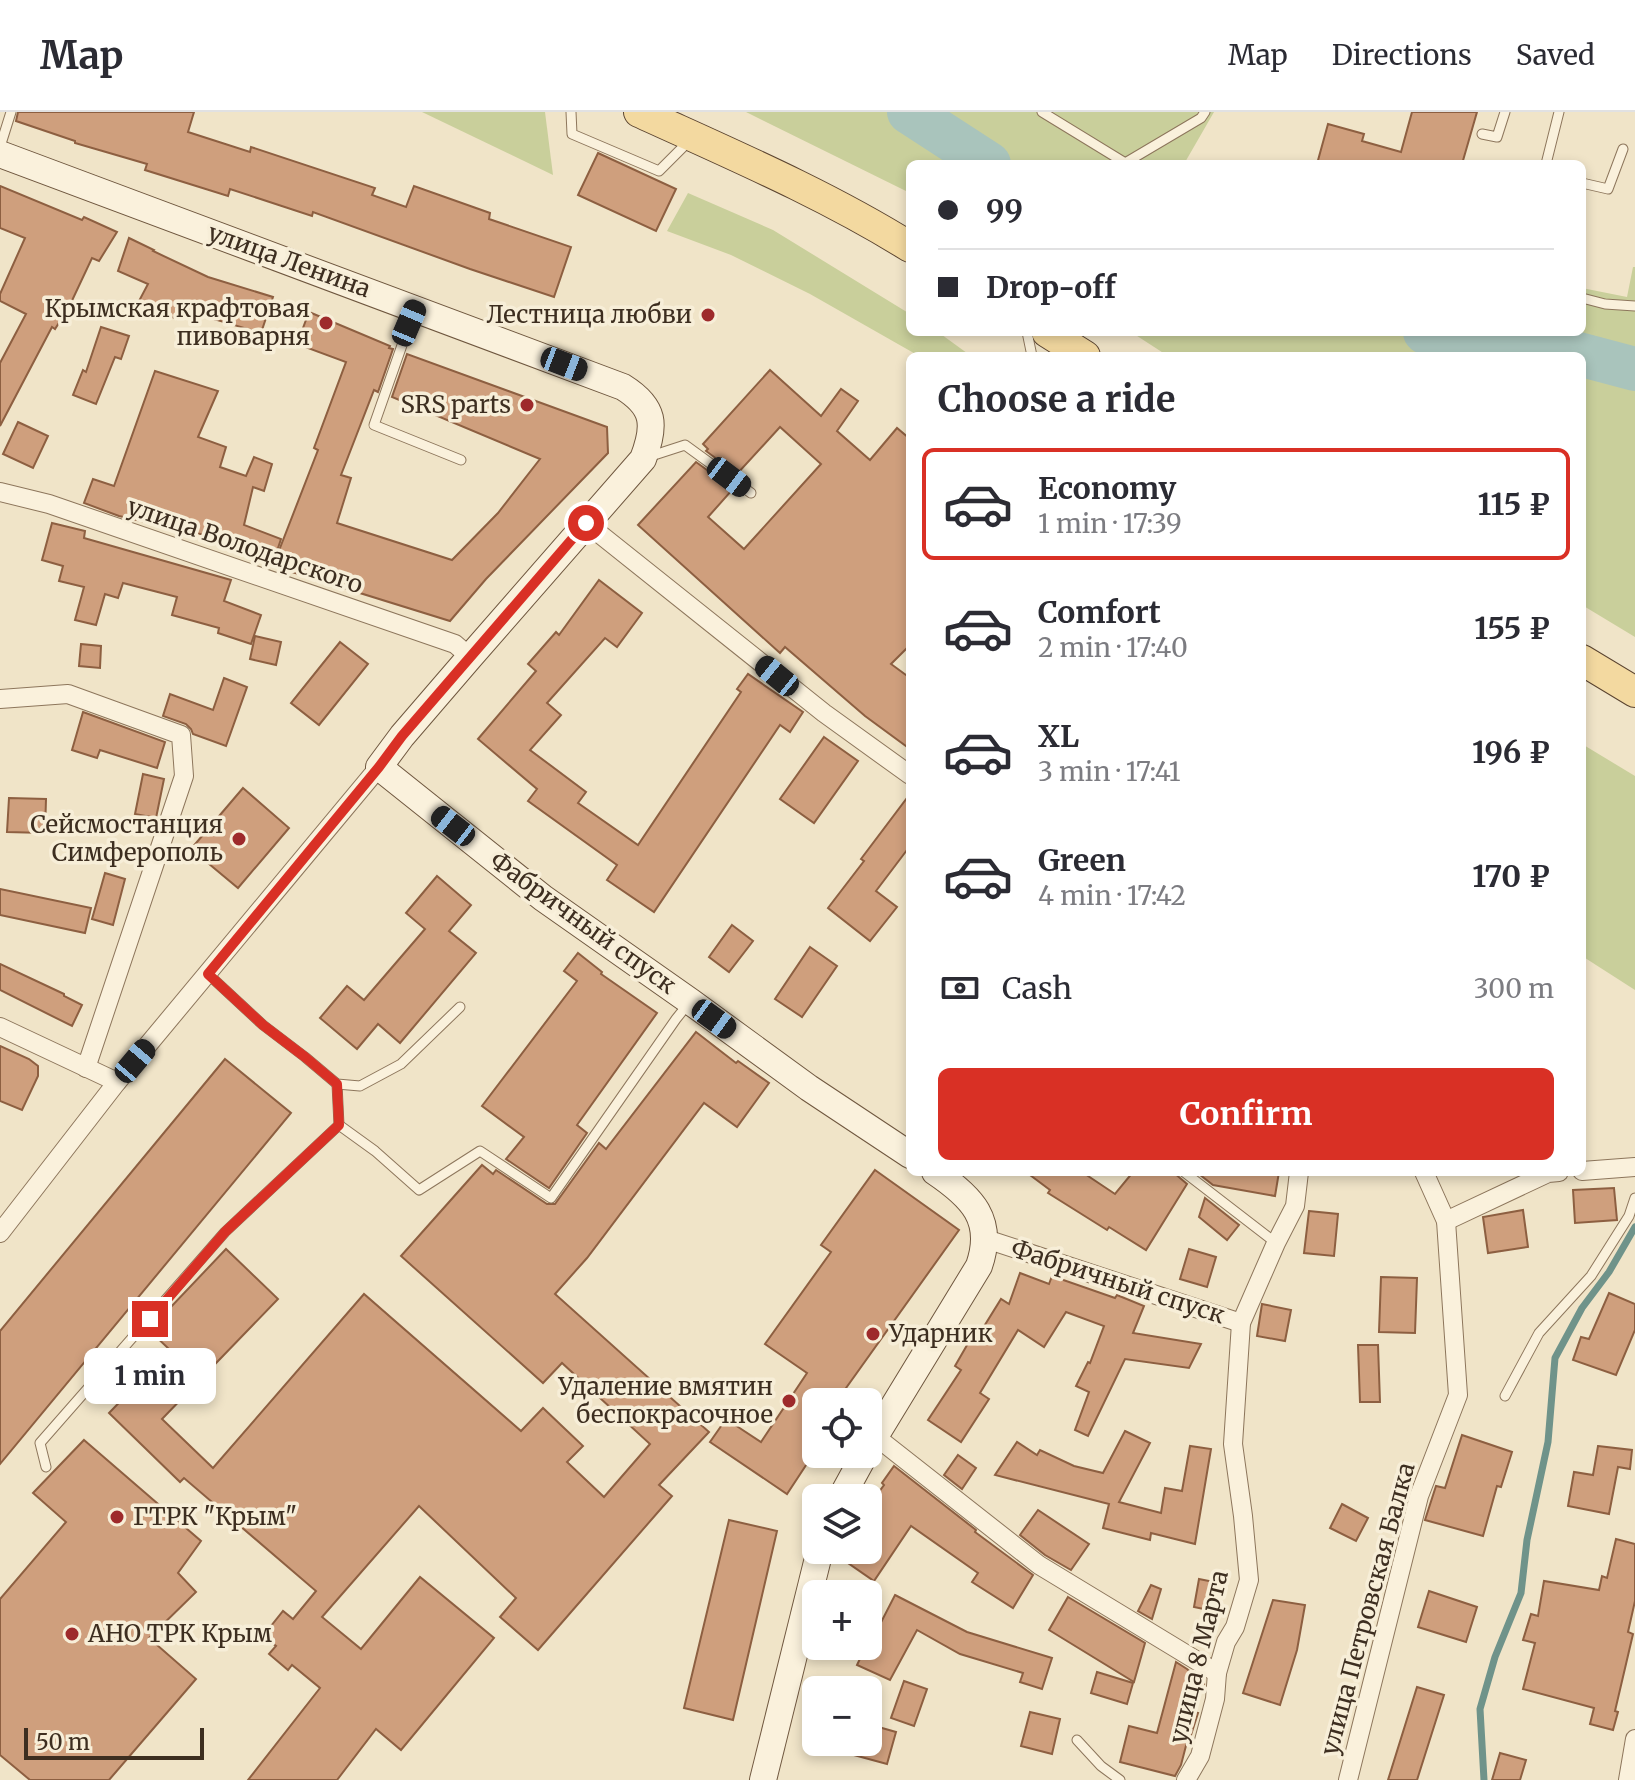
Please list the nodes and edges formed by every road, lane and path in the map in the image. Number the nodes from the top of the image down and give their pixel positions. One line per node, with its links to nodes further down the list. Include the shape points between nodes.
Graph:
1 (11, 112): 10 (lane)
2 (571, 112): 9 (lane, via 572,134 659,171)
3 (639, 112): 9 (main road)
4 (1042, 112): 13 (lane)
5 (1205, 112): 14 (lane)
6 (1505, 112): 8 (lane, via 1497,137)
7 (1559, 112): 15 (lane)
8 (1482, 134)
9 (693, 137): 17 (main road)
10 (0, 147)
11 (1623, 149): 16 (lane, via 1608,189)
12 (0, 154): 20 (main road, улица Ленина)
13 (1121, 160)
14 (1131, 160)
15 (1547, 160)
16 (1586, 184)
17 (906, 244)
18 (1586, 299): 19 (lane)
19 (1635, 306)
20 (415, 308): 23 (main road, улица Ленина, via 636,395 652,426); 24 (lane, via 374,425)
21 (1053, 336): 22 (main road)
22 (1079, 352)
23 (643, 459): 26 (lane, via 685,445); 27 (main road)
24 (461, 460)
25 (0, 492): 28 (street, улица Володарского, via 49,504 455,644)
26 (751, 493)
27 (586, 523): 28 (main road); 33 (street)
28 (470, 657): 32 (main road)
29 (1586, 662): 30 (main road)
30 (1635, 692)
31 (0, 699): 38 (street, via 68,694 181,735 184,776)
32 (379, 767): 34 (street); 35 (main road, Фабричный спуск, via 543,898)
33 (906, 772)
34 (208, 974): 39 (street); 40 (lane)
35 (691, 1002): 41 (lane, via 551,1198 480,1151 419,1190); 42 (main road, Фабричный спуск)
36 (460, 1007): 40 (lane, via 401,1064 360,1086)
37 (0, 1027): 38 (street)
38 (86, 1068): 39 (street)
39 (117, 1082): 52 (street)
40 (337, 1084): 41 (lane)
41 (339, 1125): 59 (lane, via 225,1232 40,1443)
42 (906, 1152)
43 (1635, 1167): 44 (street)
44 (1586, 1171)
45 (944, 1176): 53 (main road, Фабричный спуск, via 973,1205)
46 (1189, 1176): 54 (lane)
47 (1299, 1176): 54 (street, улица 8 Марта, via 1295,1206)
48 (1426, 1176): 51 (street, улица Петровская Балка)
49 (1542, 1176): 51 (street)
50 (1635, 1198): 56 (lane, via 1591,1276 1539,1333)
51 (1446, 1221): 67 (street, улица Петровская Балка, via 1458,1395 1419,1496)
52 (0, 1233)
53 (986, 1239): 55 (street, Фабричный спуск); 57 (main road, via 979,1266)
54 (1276, 1243): 55 (street, улица 8 Марта)
55 (1241, 1323): 61 (street, улица 8 Марта, via 1233,1444 1249,1580)
56 (1505, 1396)
57 (882, 1425)
58 (882, 1455): 61 (street, via 1039,1565)
59 (46, 1467)
60 (817, 1564): 64 (main road)
61 (1217, 1673): 66 (street, улица 8 Марта, via 1200,1756)
62 (1635, 1739): 68 (street)
63 (1077, 1740): 65 (lane)
64 (763, 1780)
65 (1120, 1780)
66 (1186, 1780)
67 (1348, 1780)
68 (1628, 1780)

